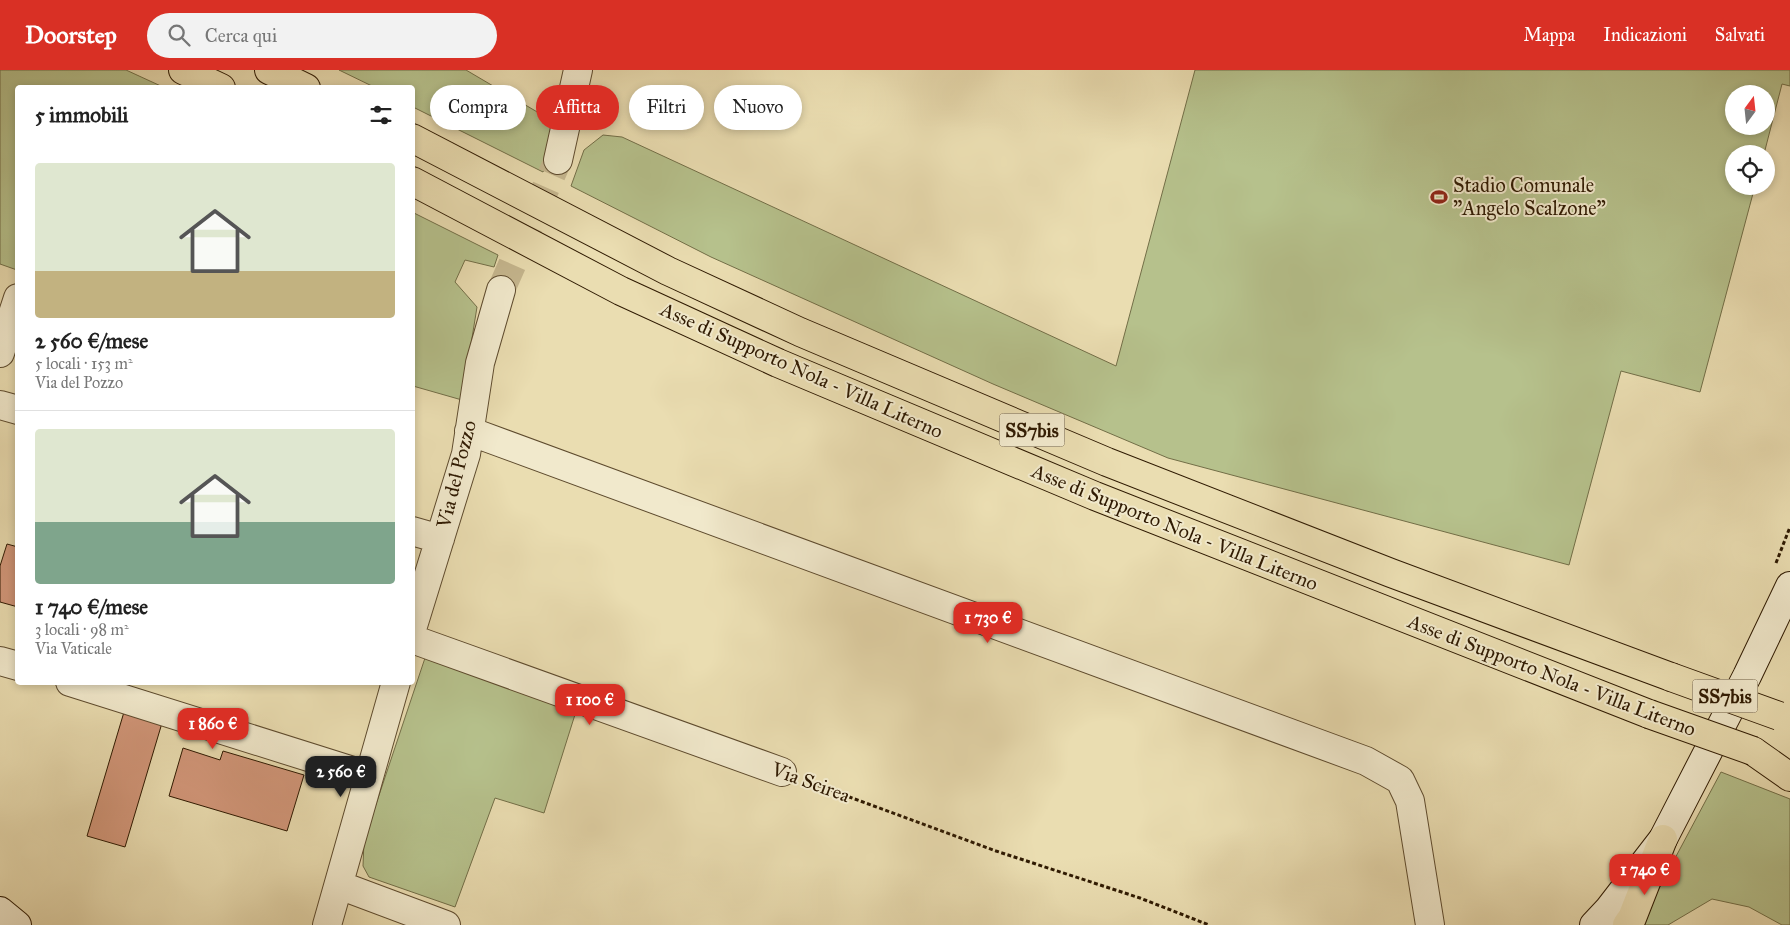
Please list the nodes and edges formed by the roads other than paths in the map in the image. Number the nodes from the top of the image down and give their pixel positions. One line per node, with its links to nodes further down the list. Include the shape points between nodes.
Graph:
1 (183, 70): 4 (highway)
2 (269, 70): 5 (highway)
3 (578, 70): 7 (street)
4 (215, 85)
5 (300, 85)
6 (415, 140): 24 (highway, Asse di Supporto Nola - Villa Literno / SS7bis, bridge, via 668,271 800,332 1107,462 1391,573)
7 (558, 160)
8 (415, 182): 25 (highway, Asse di Supporto Nola - Villa Literno / SS7bis, bridge, via 621,291 778,363 1095,496 1649,714)
9 (501, 290): 14 (street, Via del Pozzo, via 480,363)
10 (15, 307): 11 (street)
11 (0, 353)
12 (0, 405): 13 (street)
13 (15, 409)
14 (470, 430): 16 (street, Via del Pozzo, via 466,454); 36 (street, via 1366,761 1400,780 1410,801)
15 (415, 532): 16 (street)
16 (440, 539): 18 (street, Via del Pozzo)
17 (1790, 586): 30 (street)
18 (415, 619)
19 (415, 640): 27 (street, Via Scirea)
20 (0, 661): 21 (street)
21 (15, 665)
22 (80, 685): 28 (street)
23 (395, 685): 28 (street)
24 (1786, 718)
25 (1754, 751): 26 (highway, Asse di Supporto Nola - Villa Literno / SS7bis); 29 (highway)
26 (1790, 762)
27 (782, 772)
28 (369, 776): 31 (street)
29 (1790, 777)
30 (1663, 839): 37 (street); 38 (highway)
31 (338, 885): 34 (street); 35 (street)
32 (0, 911): 33 (street)
33 (17, 925)
34 (327, 925)
35 (446, 925)
36 (1430, 925)
37 (1594, 925)
38 (1627, 925)

